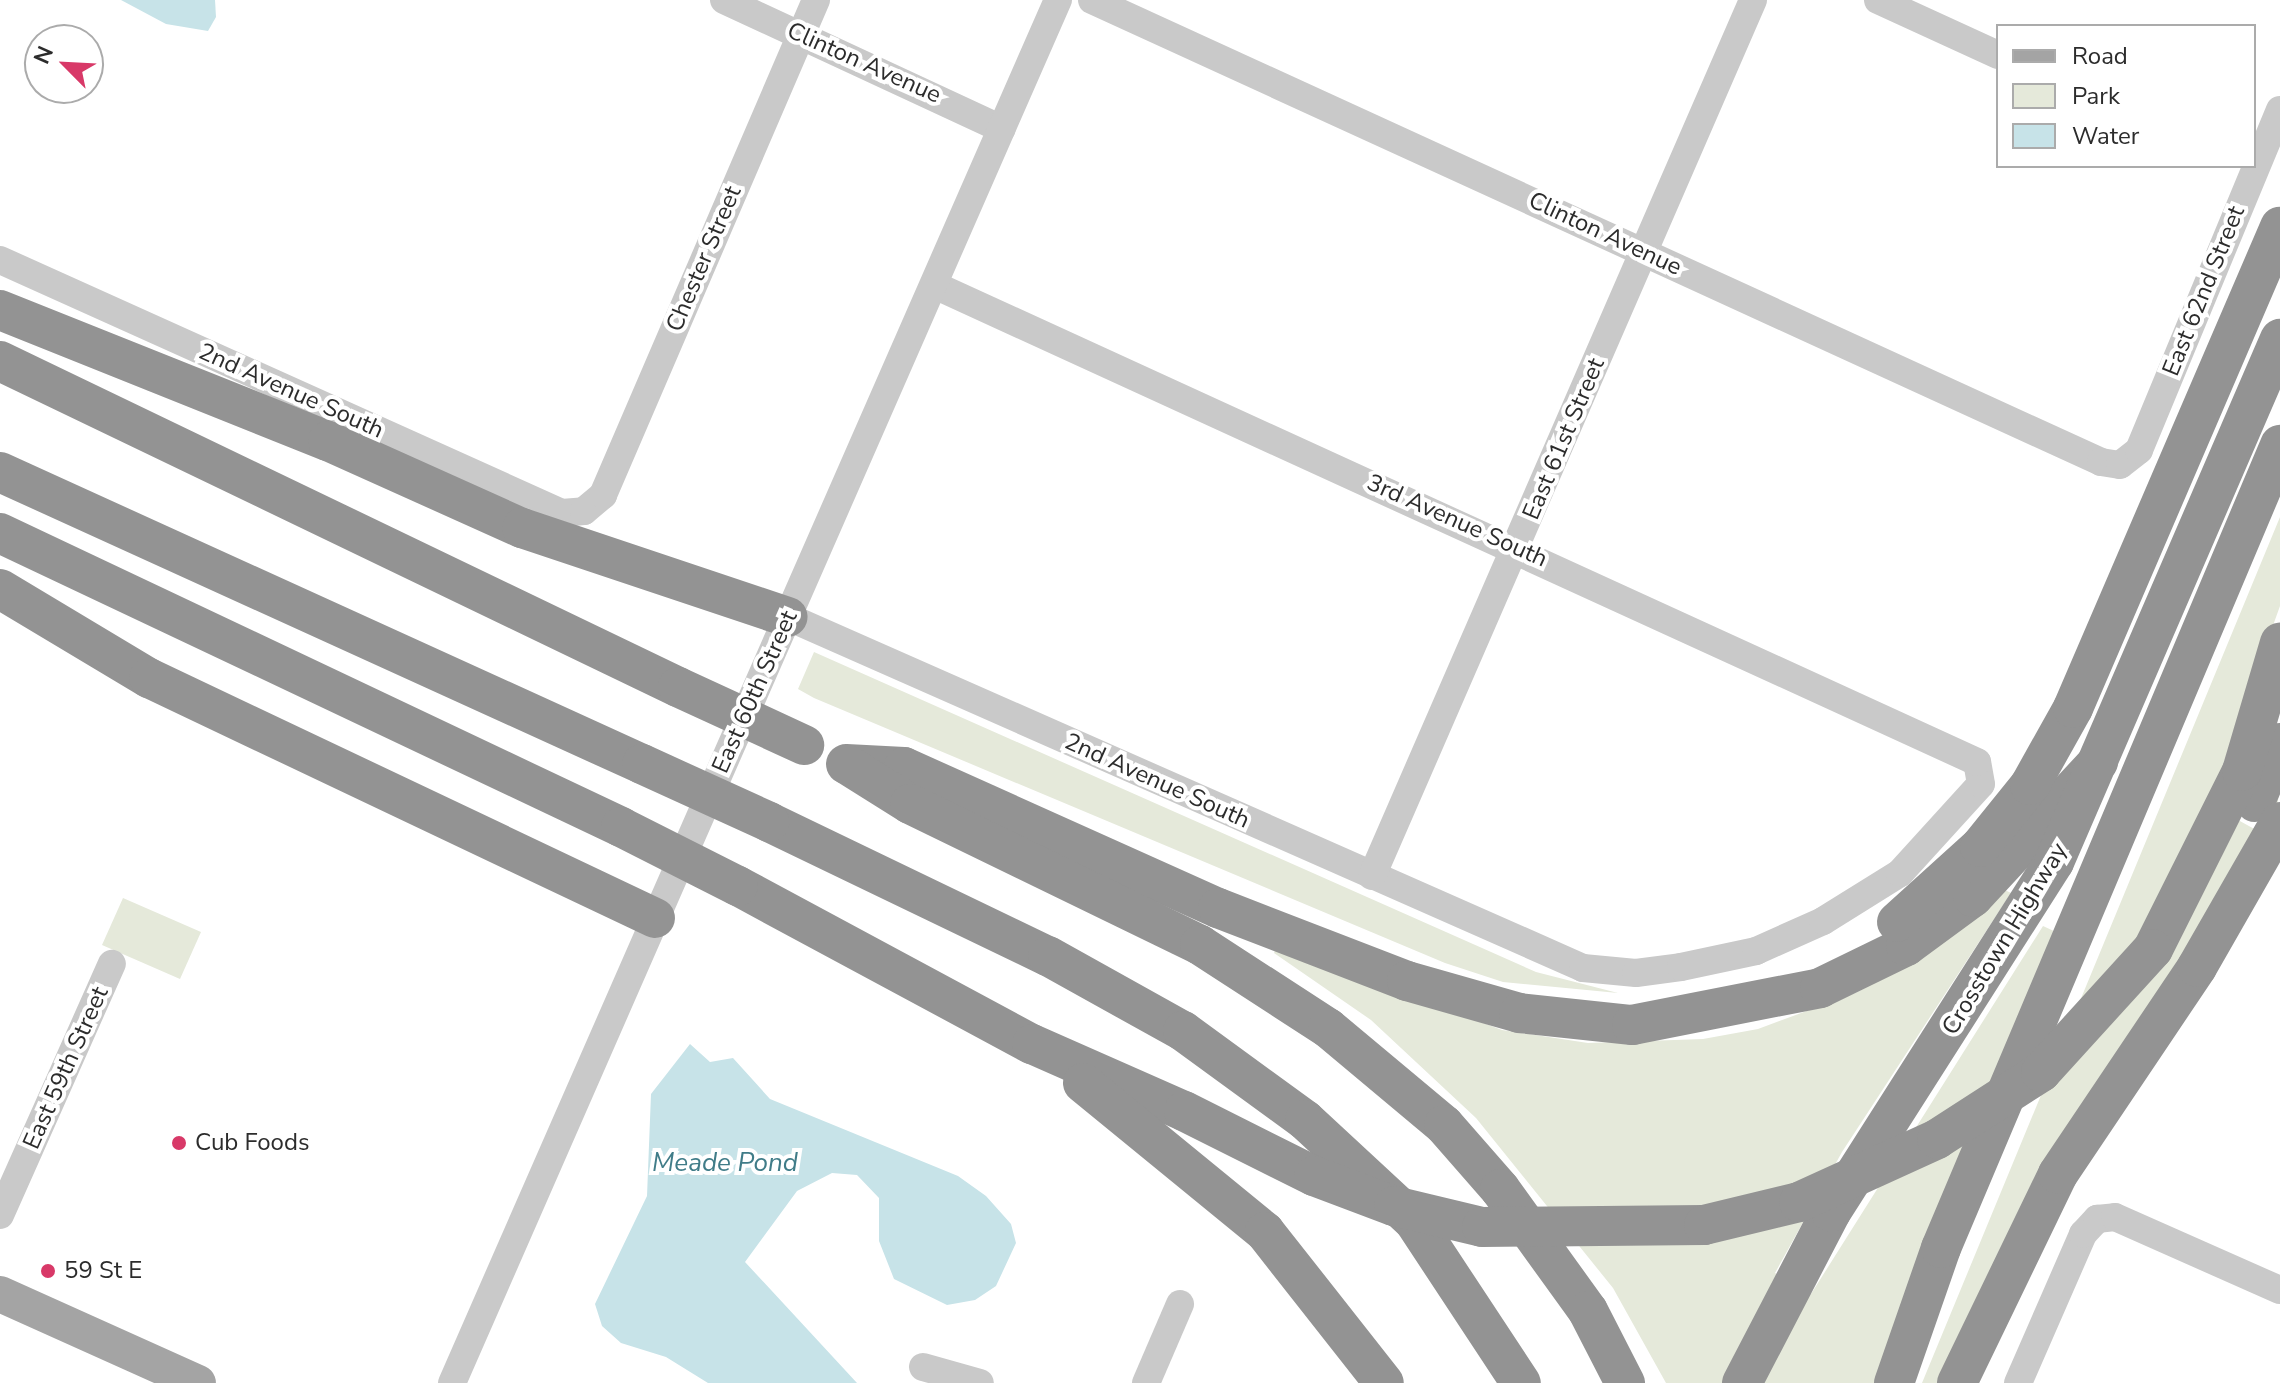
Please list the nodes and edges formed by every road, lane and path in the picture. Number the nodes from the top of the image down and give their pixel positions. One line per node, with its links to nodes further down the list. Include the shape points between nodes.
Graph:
1 (724, 0): 7 (street, Clinton Avenue)
2 (816, 0): 7 (street, Chester Street)
3 (1058, 0): 10 (street, East 60th Street)
4 (1092, 0): 14 (street, Clinton Avenue)
5 (1753, 0): 14 (street, East 61st Street)
6 (1878, 0): 8 (street)
7 (800, 36): 10 (street, Clinton Avenue); 23 (street, Chester Street, via 603,495)
8 (1996, 54)
9 (2280, 110): 11 (street, East 62nd Street)
10 (1002, 129): 16 (street, East 60th Street)
11 (2256, 152)
12 (2246, 169): 21 (street, East 62nd Street, via 2139,450)
13 (2280, 227): 38 (highway, via 2073,708 2030,785 1921,906 1842,960)
14 (1645, 252): 21 (street, Clinton Avenue); 25 (street, East 61st Street)
15 (0, 260): 23 (street, 2nd Avenue South, via 562,513)
16 (934, 285): 25 (street, 3rd Avenue South); 27 (street, East 60th Street)
17 (0, 310): 27 (highway, via 328,441 522,528)
18 (2280, 339): 30 (highway, Crosstown Highway)
19 (0, 361): 31 (highway, bridge)
20 (2280, 445): 53 (highway, Crosstown Highway, via 1941,1248)
21 (2120, 465)
22 (0, 472): 50 (highway, bridge, via 769,822 1061,963 1183,1031 1305,1120 1414,1221)
23 (584, 511)
24 (0, 533): 39 (highway, bridge, via 621,827)
25 (1517, 548): 33 (street, East 61st Street); 35 (street, 3rd Avenue South, via 1977,762 1981,784 1900,873 1756,951 1636,973 1583,968)
26 (0, 589): 34 (highway, via 149,678)
27 (788, 617): 33 (street, 2nd Avenue South); 34 (street, East 60th Street)
28 (2280, 643): 36 (highway, via 2242,771)
29 (2280, 743): 36 (highway, via 2224,858)
30 (2098, 762): 38 (highway, via 1993,878 1906,946 1820,988); 52 (highway, Crosstown Highway, via 2027,910 1831,1212)
31 (846, 764): 38 (highway, via 904,767 1218,908 1407,981 1505,1009 1632,1025); 51 (highway, via 910,804 1200,945 1328,1028 1444,1125 1500,1189 1588,1311)
32 (2280, 822): 54 (highway, via 2197,967 2058,1174)
33 (1372, 876): 35 (street, 2nd Avenue South)
34 (655, 918): 46 (street, East 60th Street)
35 (1526, 947)
36 (2153, 949): 39 (highway, bridge, via 2041,1072 1937,1139 1799,1202 1704,1225 1482,1227 1394,1206 1314,1176)
37 (112, 964): 40 (street, East 59th Street)
38 (1740, 1009)
39 (1032, 1044): 49 (highway, via 1163,1144 1265,1232)
40 (0, 1215)
41 (2280, 1290): 55 (street, via 2115,1217 2097,1219 2083,1234)
42 (0, 1294): 45 (main road)
43 (1180, 1304): 48 (street)
44 (923, 1367): 47 (street)
45 (198, 1383)
46 (452, 1383)
47 (980, 1383)
48 (1146, 1383)
49 (1384, 1383)
50 (1521, 1383)
51 (1625, 1383)
52 (1742, 1383)
53 (1894, 1383)
54 (1957, 1383)
55 (2018, 1383)

